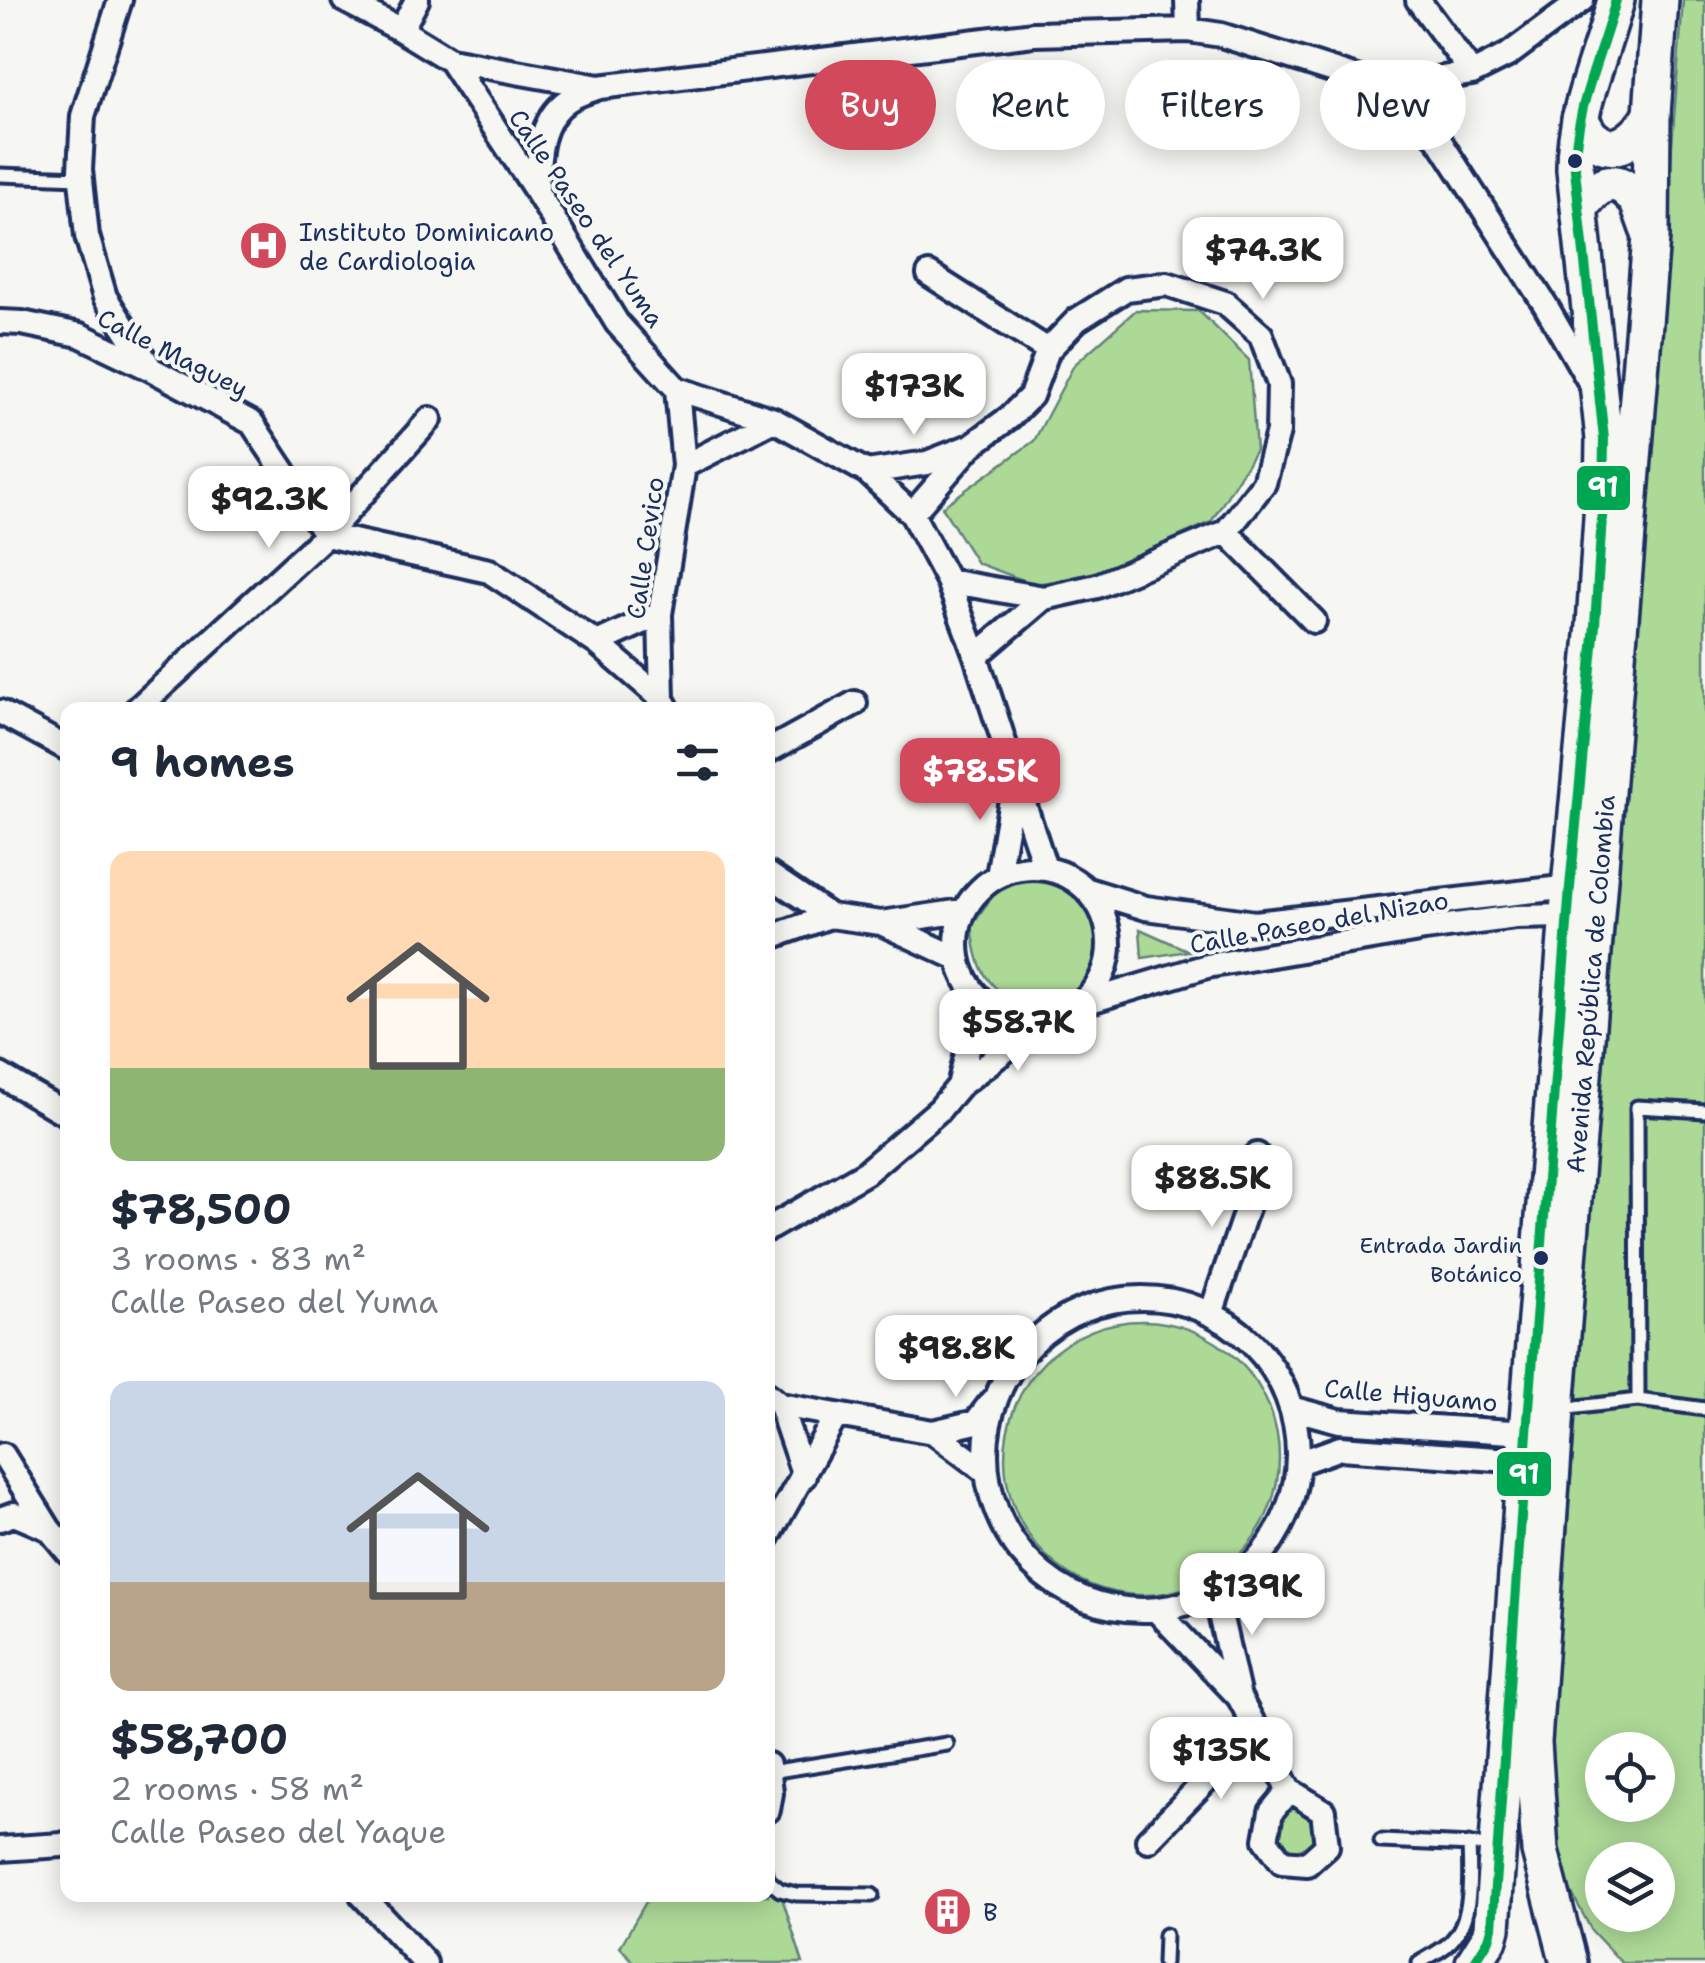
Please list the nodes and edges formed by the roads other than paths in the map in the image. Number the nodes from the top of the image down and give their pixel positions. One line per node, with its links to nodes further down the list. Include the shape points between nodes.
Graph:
1 (120, 0): 20 (street, via 83,116)
2 (344, 0): 9 (street)
3 (417, 0): 9 (street)
4 (1187, 0): 10 (street)
5 (1418, 0): 13 (street)
6 (1582, 0): 13 (street, via 1508,55)
7 (1616, 0): 17 (main road, Avenida República de Colombia)
8 (1658, 2): 16 (main road, Avenida República de Colombia)
9 (401, 30): 11 (street)
10 (1188, 30): 12 (street); 15 (street, via 1034,34)
11 (450, 60): 15 (street); 21 (street, Calle Paseo del Yuma)
12 (1320, 66)
13 (1472, 72): 14 (street)
14 (1466, 73)
15 (598, 87): 21 (street, via 569,99 542,136)
16 (1652, 114): 17 (main road, via 1623,145 1594,140); 23 (main road, Avenida República de Colombia)
17 (1580, 119): 22 (main road, Avenida República de Colombia)
18 (1446, 150): 31 (street)
19 (0, 175): 20 (lane)
20 (81, 178): 25 (street, via 87,236)
21 (537, 192): 30 (street, Calle Paseo del Yuma, via 617,323)
22 (1580, 208): 23 (main road, via 1599,186 1624,188); 31 (main road, Avenida República de Colombia)
23 (1651, 237): 79 (main road, Avenida República de Colombia)
24 (930, 274): 28 (street)
25 (104, 297): 27 (street); 29 (street)
26 (0, 322): 27 (street, Calle Maguey)
27 (80, 336): 29 (street, Calle Maguey)
28 (1048, 350): 34 (street, via 1031,396); 38 (street, via 1077,320 1126,289 1167,284 1225,303 1261,335 1280,384 1278,432 1264,483)
29 (151, 369): 39 (street, Calle Maguey, via 252,424)
30 (678, 390): 33 (street); 35 (street, Calle Cevico)
31 (1600, 400): 58 (main road, Avenida República de Colombia, via 1602,519)
32 (430, 419): 39 (street)
33 (774, 420): 35 (street, Calle Cevico); 36 (street)
34 (971, 446): 36 (street); 37 (street)
35 (684, 466): 42 (street, Calle Cevico)
36 (868, 472): 37 (street)
37 (912, 514): 40 (street)
38 (1226, 532): 41 (street, via 1098,586); 43 (street)
39 (326, 535): 44 (street, via 489,571); 46 (street)
40 (948, 581): 41 (street); 45 (street)
41 (1044, 598): 45 (street)
42 (660, 614): 44 (street); 48 (street, Calle Cevico)
43 (1314, 621)
44 (596, 643): 47 (street)
45 (976, 656): 53 (street)
46 (145, 702)
47 (663, 702)
48 (665, 702)
49 (854, 702): 52 (street)
50 (0, 712): 51 (street)
51 (60, 745)
52 (775, 746)
53 (1015, 779): 54 (street); 55 (street)
54 (1045, 868): 55 (street); 57 (street)
55 (998, 876): 59 (street)
56 (775, 879): 60 (street)
57 (1088, 890): 58 (street, Calle Paseo del Nizao, via 1146,908 1255,922); 65 (street, via 1110,936 1108,962)
58 (1569, 901): 65 (street, Calle Paseo del Nizao, via 1516,918 1208,966); 83 (main road, Avenida República de Colombia)
59 (964, 911): 61 (street); 63 (street)
60 (830, 916): 61 (street); 62 (street)
61 (881, 923): 63 (street)
62 (775, 936)
63 (957, 958): 64 (street)
64 (980, 1000): 66 (street, via 999,1013); 68 (street)
65 (1084, 1003): 66 (street)
66 (1045, 1020): 68 (street)
67 (0, 1076): 69 (street)
68 (959, 1086): 72 (street, via 864,1173)
69 (60, 1110)
70 (1705, 1111): 76 (lane, via 1637,1107)
71 (1257, 1155): 73 (street, via 1254,1187)
72 (775, 1225)
73 (1211, 1314): 74 (street, via 1140,1298 1103,1303 1039,1336); 78 (street, via 1246,1338 1274,1370)
74 (996, 1395): 82 (street, via 976,1422); 86 (street)
75 (775, 1400): 81 (street)
76 (1638, 1400): 79 (lane); 80 (lane)
77 (775, 1403): 87 (street)
78 (1292, 1408): 83 (street, Calle Higuamo, via 1339,1421); 85 (street)
79 (1556, 1409): 106 (main road, Avenida República de Colombia, via 1534,1742 1540,1851)
80 (1705, 1409)
81 (836, 1416): 82 (street); 87 (street)
82 (933, 1432): 86 (street)
83 (1526, 1447): 85 (street, via 1340,1448); 102 (main road, Avenida República de Colombia)
84 (1, 1450): 90 (street)
85 (1298, 1463): 92 (street, via 1291,1502 1274,1538 1248,1569)
86 (985, 1471): 93 (street, via 998,1518 1024,1559 1062,1589 1108,1606)
87 (804, 1476): 89 (street)
88 (0, 1519): 90 (street, via 14,1514)
89 (775, 1525)
90 (49, 1530): 91 (street)
91 (60, 1543)
92 (1214, 1592): 93 (street); 94 (street)
93 (1156, 1610): 94 (street)
94 (1239, 1697): 95 (street)
95 (1258, 1728): 98 (street); 99 (street)
96 (947, 1744): 97 (lane)
97 (775, 1768)
98 (1289, 1790)
99 (1148, 1840)
100 (1381, 1841): 102 (lane)
101 (60, 1845): 103 (street)
102 (1484, 1845): 109 (main road, Avenida República de Colombia)
103 (0, 1850)
104 (775, 1886): 105 (lane, via 796,1894)
105 (872, 1894)
106 (1553, 1895): 110 (main road, Avenida República de Colombia); 114 (main road)
107 (369, 1902): 111 (street)
108 (1164, 1936): 112 (lane)
109 (1480, 1950): 113 (lane, via 1450,1944)
110 (1559, 1953)
111 (426, 1963)
112 (1164, 1963)
113 (1419, 1963)
114 (1597, 1963)

